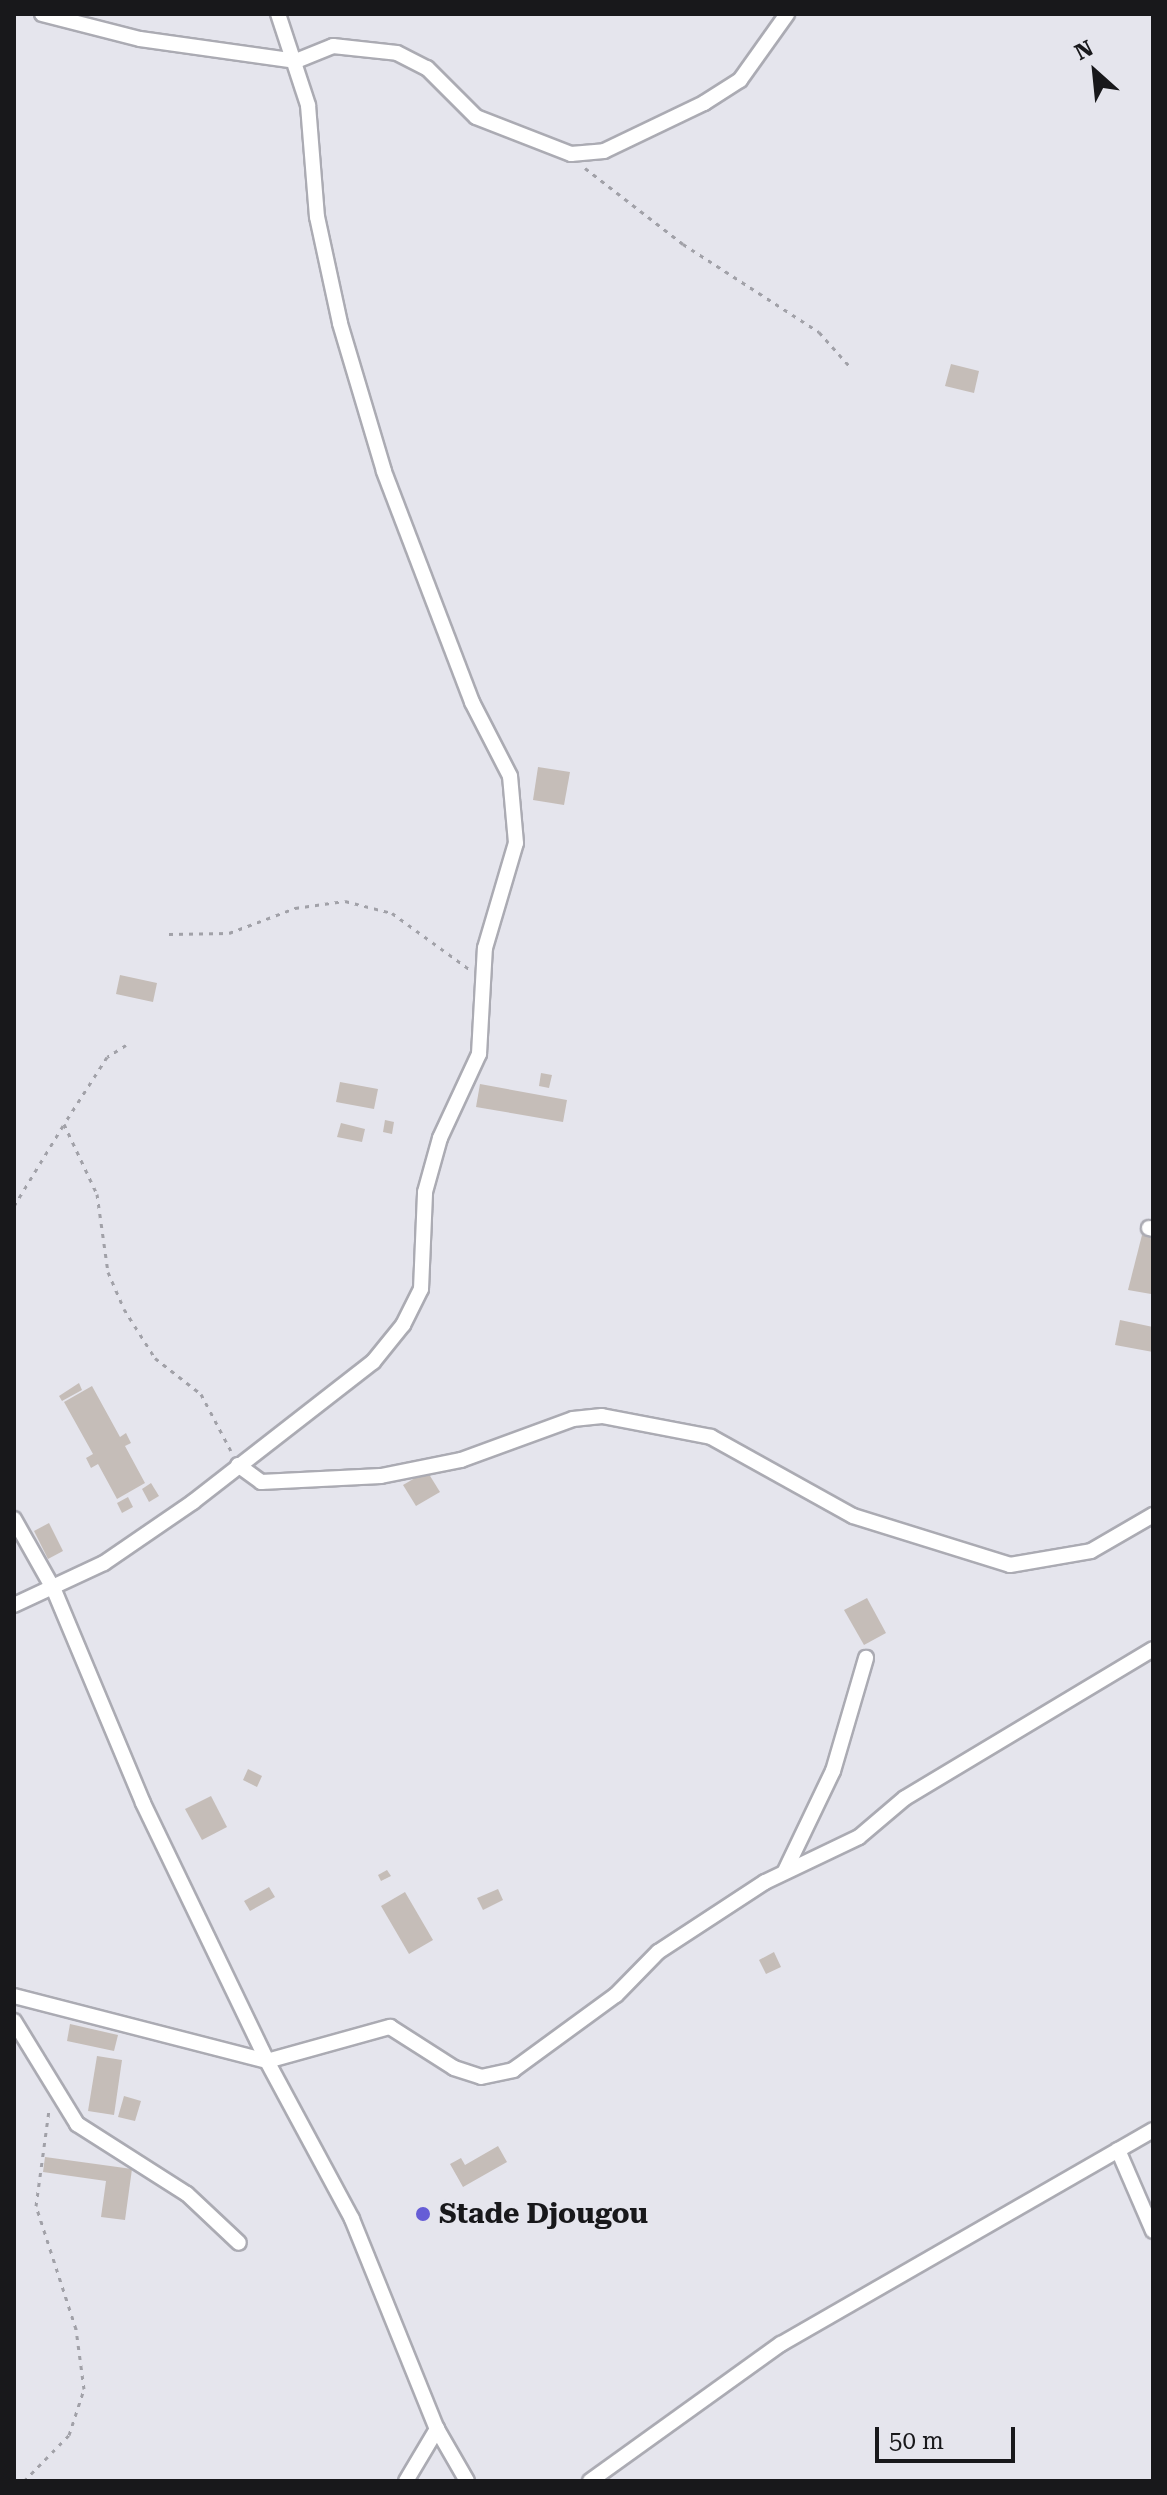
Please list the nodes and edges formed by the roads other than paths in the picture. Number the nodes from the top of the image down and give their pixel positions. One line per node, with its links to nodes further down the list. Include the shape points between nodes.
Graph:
1 (42, 14): 4 (street, via 140,39)
2 (278, 14): 4 (street)
3 (787, 14): 4 (street, via 740,80 604,151 571,154 476,117 427,68 397,53 333,46)
4 (296, 61): 5 (street, via 314,137 323,259 384,471 517,806 516,843 490,921 479,1054 440,1138 425,1192 415,1301 373,1362)
5 (238, 1465): 6 (street, via 261,1482 381,1476 461,1460 573,1419 602,1416 711,1437 853,1516 1010,1565 1091,1551); 8 (street, via 104,1563)
6 (1153, 1515)
7 (14, 1519): 8 (street)
8 (54, 1590): 9 (street); 15 (street, via 143,1803)
9 (14, 1605)
10 (1153, 1649): 12 (street, via 905,1798 859,1837)
11 (866, 1658): 12 (street, via 833,1771)
12 (785, 1871): 15 (street, via 658,1952 616,1995 513,2070 481,2077 454,2068 390,2027)
13 (14, 1996): 15 (street)
14 (14, 2021): 19 (street, via 77,2124 187,2194)
15 (267, 2061): 20 (street, via 352,2219)
16 (1153, 2130): 17 (street)
17 (1118, 2150): 18 (street); 23 (street, via 781,2344)
18 (1153, 2231)
19 (239, 2243)
20 (437, 2429): 21 (street); 22 (street)
21 (406, 2481)
22 (467, 2481)
23 (590, 2481)

